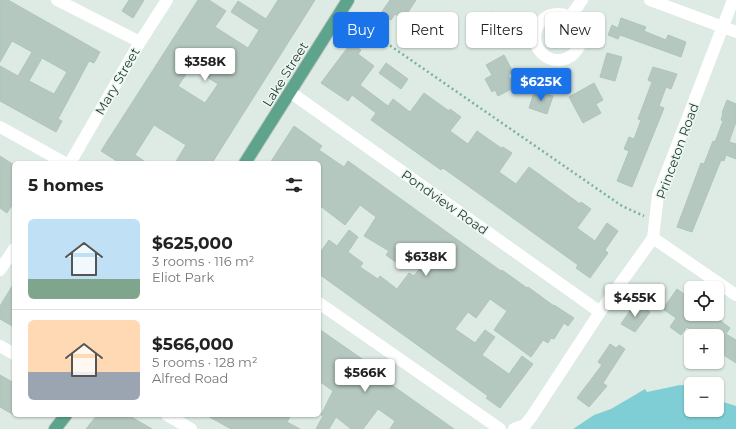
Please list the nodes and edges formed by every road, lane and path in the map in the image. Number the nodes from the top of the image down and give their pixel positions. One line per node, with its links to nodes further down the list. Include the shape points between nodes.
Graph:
1 (57, 0): 10 (street)
2 (166, 0): 10 (street, Mary Street)
3 (348, 0): 12 (main road, Lake Street)
4 (582, 0): 7 (street)
5 (650, 0): 8 (street)
6 (733, 0): 8 (street, Princeton Road)
7 (574, 12)
8 (723, 26): 9 (street); 17 (street, Princeton Road, via 658,195)
9 (736, 32)
10 (140, 42): 15 (street, Mary Street)
11 (389, 45): 17 (path, via 622,206)
12 (290, 92): 16 (main road, Lake Street); 23 (street, Pondview Road)
13 (0, 127): 14 (street)
14 (61, 161)
15 (71, 161)
16 (246, 161)
17 (655, 221): 18 (street, Princeton Road)
18 (652, 238): 21 (street); 23 (street, Princeton Road)
19 (12, 252): 20 (street)
20 (0, 270)
21 (736, 295)
22 (321, 304): 30 (street)
23 (600, 312): 31 (street, Princeton Road, via 532,416 525,424)
24 (0, 346): 25 (street)
25 (12, 353)
26 (64, 417): 28 (main road)
27 (170, 417): 29 (street)
28 (55, 429)
29 (191, 429)
30 (500, 429)
31 (514, 429)

